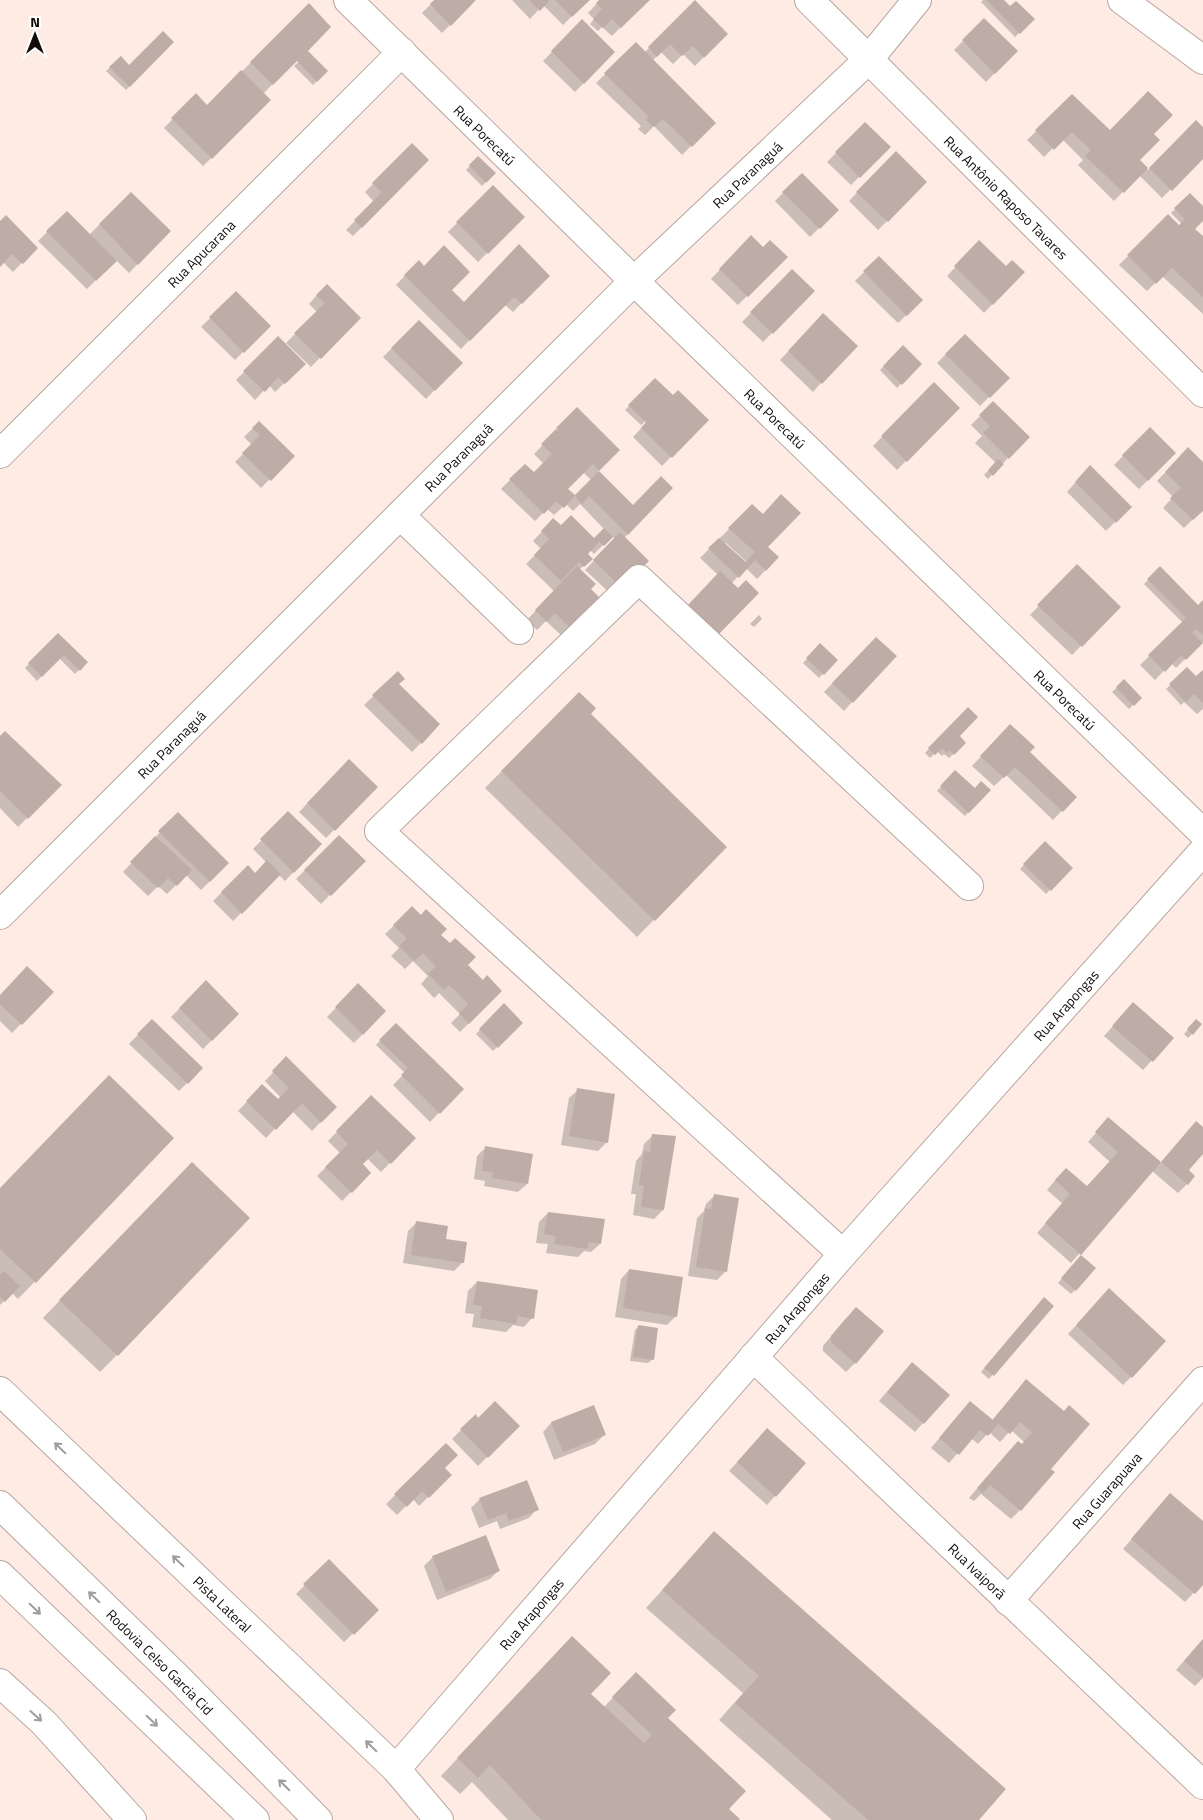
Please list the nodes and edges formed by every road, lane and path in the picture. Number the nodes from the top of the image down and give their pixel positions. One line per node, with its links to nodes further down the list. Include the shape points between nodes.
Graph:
1 (348, 0): 5 (main road, Rua Porecatú)
2 (808, 0): 6 (main road, Rua Antônio Raposo Tavares)
3 (917, 0): 6 (main road, Rua Paranaguá)
4 (1122, 0): 7 (main road)
5 (402, 52): 8 (main road, Rua Porecatú); 10 (main road, Rua Apucarana)
6 (869, 59): 8 (main road, Rua Paranaguá); 9 (main road, Rua Antônio Raposo Tavares)
7 (1203, 60)
8 (634, 281): 11 (main road, Rua Paranaguá); 13 (main road, Rua Porecatú)
9 (1203, 394)
10 (0, 454)
11 (400, 515): 12 (main road); 16 (main road, Rua Paranaguá)
12 (519, 630)
13 (1203, 833)
14 (1203, 851): 17 (main road, Rua Arapongas)
15 (969, 886): 17 (main road, via 639,579 379,831)
16 (0, 915)
17 (844, 1254): 18 (main road, Rua Arapongas)
18 (753, 1358): 23 (main road, Rua Ivaiporã); 25 (main road, Rua Arapongas)
19 (1203, 1380): 23 (main road, Rua Guarapuava)
20 (0, 1391): 25 (main road, Pista Lateral, one-way to 20)
21 (0, 1505): 29 (main road, Rodovia Celso Garcia Cid, one-way to 21)
22 (0, 1575): 28 (main road, one-way to 28)
23 (1008, 1601): 26 (main road, Rua Ivaiporã)
24 (0, 1683): 27 (main road, one-way to 27, via 44,1723)
25 (396, 1769): 30 (main road, Pista Lateral)
26 (1203, 1785)
27 (132, 1820)
28 (255, 1820)
29 (318, 1820)
30 (439, 1820)

